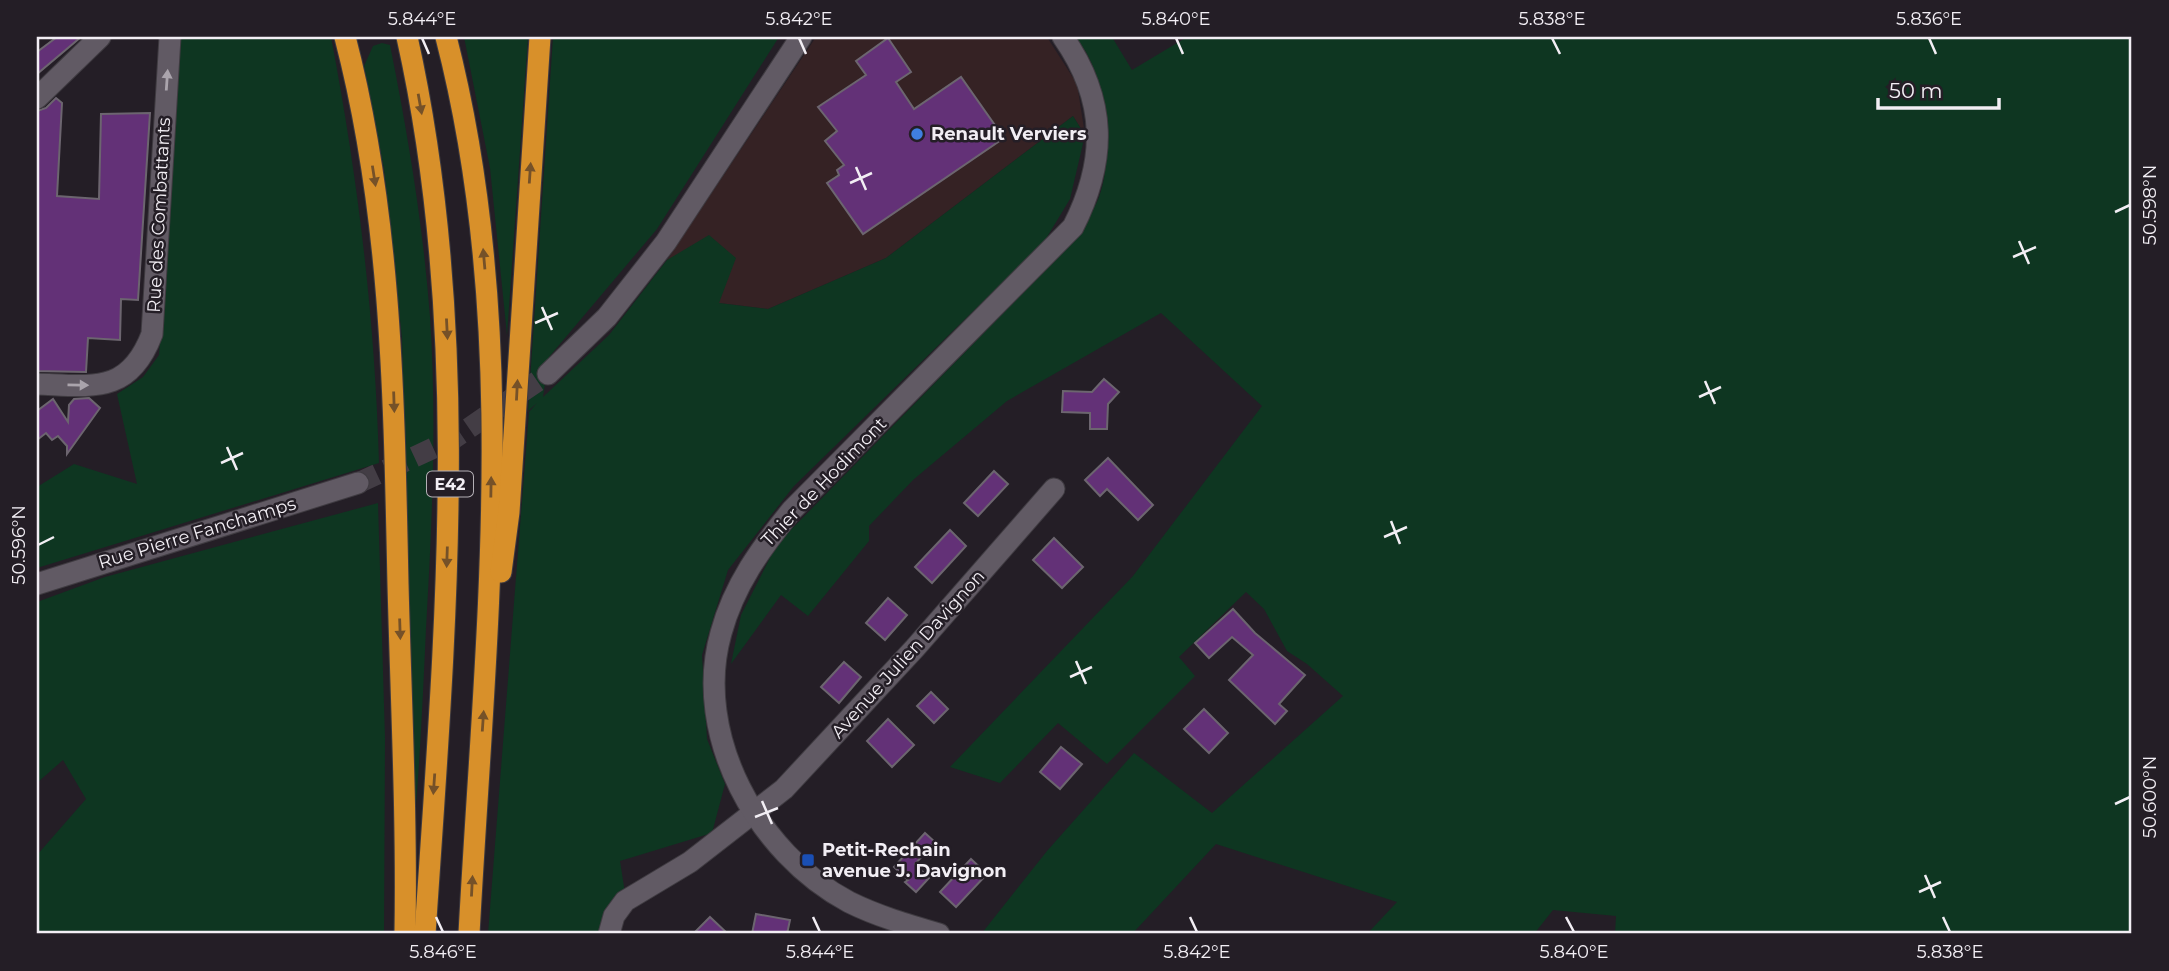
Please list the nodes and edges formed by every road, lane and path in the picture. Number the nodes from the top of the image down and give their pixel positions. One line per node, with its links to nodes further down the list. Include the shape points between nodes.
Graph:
1 (100, 37): 9 (street)
2 (345, 37): 17 (highway, one-way to 17, via 374,174 392,334)
3 (407, 37): 18 (highway, E42, one-way to 18, via 441,239 451,446)
4 (446, 37): 15 (highway, E42, one-way to 4, via 493,412 489,318 470,155)
5 (540, 37): 15 (highway, one-way to 5, via 509,512)
6 (801, 37): 10 (street, via 666,242 607,317)
7 (1063, 37): 16 (street, Thier de Hodimont, via 1090,85 1098,123 1093,183 1073,227 792,510 754,556 734,596 716,658 716,710 726,754)
8 (169, 38): 11 (street, Rue des Combattants, one-way to 8, via 105,385 118,380 144,357 152,334)
9 (37, 98)
10 (548, 374)
11 (37, 384)
12 (358, 483): 14 (street, Rue Pierre Fanchamps)
13 (1054, 489): 16 (street, Avenue Julien Davignon, via 915,648 784,789)
14 (37, 584)
15 (486, 677): 19 (highway, E42, one-way to 15)
16 (755, 813): 20 (street, Avenue Julien Davignon, via 690,862 625,901); 21 (street, Thier de Hodimont, via 775,844 848,901)
17 (405, 934)
18 (425, 934)
19 (469, 934)
20 (609, 934)
21 (939, 934)

